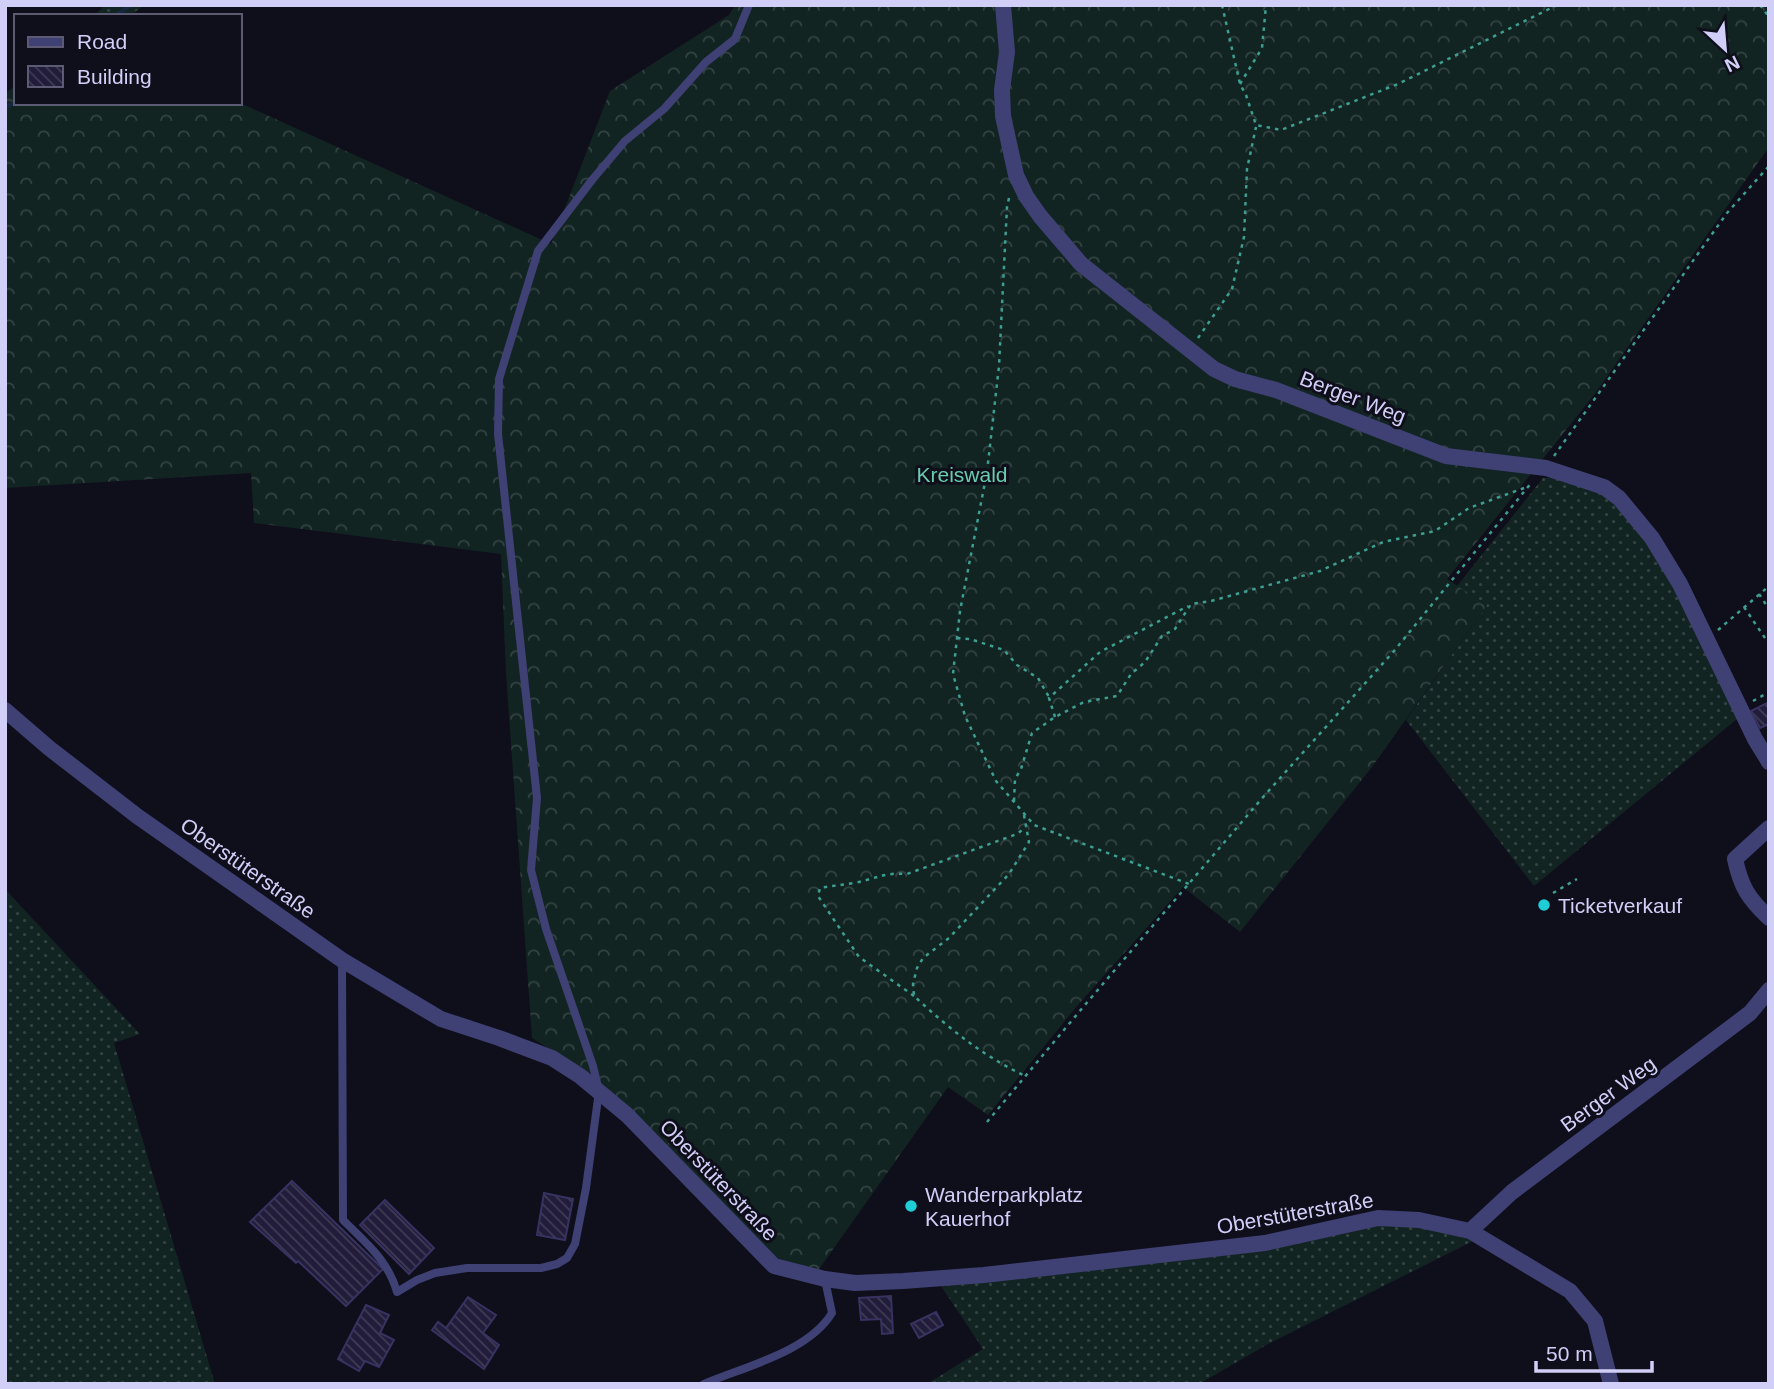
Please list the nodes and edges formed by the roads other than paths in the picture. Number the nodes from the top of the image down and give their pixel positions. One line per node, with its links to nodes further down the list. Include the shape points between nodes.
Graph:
1 (749, 5): 9 (lane, via 735,39 625,141 538,251 499,379 498,434 537,798 531,870)
2 (1003, 5): 4 (street, Berger Weg, via 1007,52 1003,116 1016,175 1040,216 1081,264 1224,374 1446,456 1546,468 1604,487 1652,538 1681,584)
3 (5, 710): 7 (street, Oberstüterstraße, via 137,816)
4 (1769, 762)
5 (1769, 828): 6 (street, via 1735,859 1740,882)
6 (1769, 918)
7 (342, 960): 9 (street, Oberstüterstraße, via 441,1019 552,1058); 9 (lane, via 343,1220 382,1259 397,1292 435,1273 541,1268 566,1258 575,1244 584,1199)
8 (1769, 990): 10 (street, Berger Weg, via 1750,1013 1512,1192)
9 (599, 1091): 11 (street, Oberstüterstraße, via 774,1266)
10 (1470, 1231): 11 (street, Oberstüterstraße, via 1419,1220 1378,1218 1265,1243 997,1274 904,1282); 13 (street, Oberstüterstraße, via 1570,1291 1595,1321)
11 (825, 1279): 12 (lane, via 832,1313 824,1326 807,1340)
12 (704, 1384)
13 (1611, 1384)

